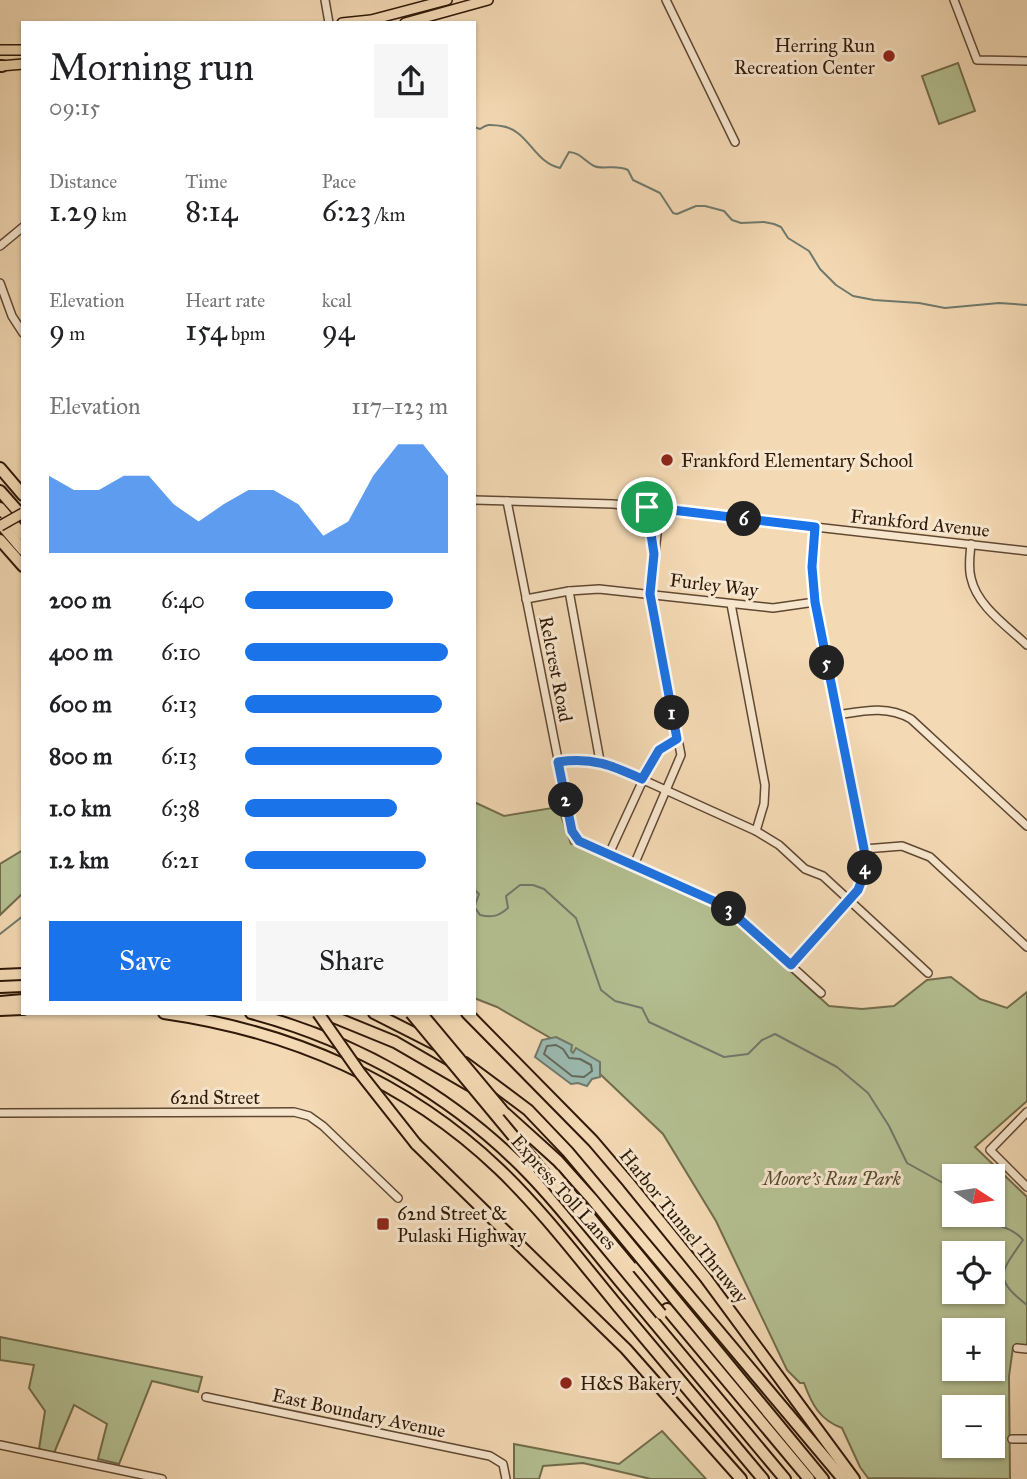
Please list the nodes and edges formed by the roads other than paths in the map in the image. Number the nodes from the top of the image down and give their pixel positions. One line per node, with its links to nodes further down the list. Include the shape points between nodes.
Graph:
1 (325, 0): 6 (street)
2 (447, 0): 7 (main road)
3 (488, 0): 8 (main road)
4 (666, 0): 14 (street)
5 (954, 0): 11 (street, via 977,60)
6 (329, 21)
7 (361, 21)
8 (412, 21)
9 (0, 50): 10 (main road)
10 (21, 50)
11 (1027, 61)
12 (21, 64): 13 (main road)
13 (1, 66)
14 (734, 142)
15 (21, 229): 16 (street)
16 (0, 246)
17 (0, 283): 18 (street)
18 (21, 331)
19 (0, 468): 22 (highway)
20 (0, 483): 25 (highway)
21 (0, 491): 29 (highway)
22 (21, 493)
23 (476, 500): 24 (street, Frankford Avenue)
24 (507, 501): 26 (street, Frankford Avenue); 44 (street, Relcrest Road)
25 (21, 505)
26 (647, 507): 28 (street, Frankford Avenue); 39 (street)
27 (0, 508): 33 (highway)
28 (660, 509): 32 (street, Frankford Avenue); 39 (street)
29 (21, 513)
30 (21, 516): 31 (main road, bridge)
31 (0, 525): 37 (highway)
32 (815, 527): 35 (street, Frankford Avenue); 45 (street)
33 (21, 533)
34 (0, 540): 40 (highway)
35 (971, 544): 38 (street, Frankford Avenue); 47 (street, via 970,577 978,596)
36 (0, 548): 41 (highway)
37 (21, 548)
38 (1027, 551)
39 (654, 554): 43 (street)
40 (21, 566)
41 (21, 566)
42 (569, 591): 43 (street, Furley Way); 44 (street, Furley Way); 50 (street)
43 (650, 594): 46 (street, Furley Way); 49 (street)
44 (526, 600): 51 (street, Relcrest Road)
45 (815, 602): 46 (street, Furley Way, via 778,608); 48 (street)
46 (731, 604): 55 (street, via 765,785)
47 (1027, 645)
48 (838, 715): 54 (street, via 876,709 911,719); 56 (street)
49 (677, 739): 52 (street, via 659,750); 53 (street, via 681,755)
50 (600, 761): 51 (street); 52 (street)
51 (558, 762): 57 (street, Relcrest Road, via 572,831 579,841)
52 (642, 779): 53 (street); 57 (street)
53 (667, 790): 55 (street); 58 (street)
54 (1027, 826)
55 (756, 831): 59 (street)
56 (864, 849): 59 (street, via 863,880); 60 (street, via 902,846 930,857)
57 (609, 854): 58 (street)
58 (634, 865): 61 (street, via 725,906)
59 (850, 900): 61 (street); 62 (street)
60 (1027, 947)
61 (791, 965): 67 (street)
62 (928, 972)
63 (21, 974): 64 (highway)
64 (0, 975)
65 (21, 986): 66 (highway)
66 (0, 987)
67 (821, 993)
68 (21, 1000): 69 (highway)
69 (0, 1002)
70 (21, 1009): 71 (highway)
71 (0, 1010)
72 (175, 1015): 94 (highway, via 234,1026 334,1059 387,1086 450,1127 525,1195)
73 (257, 1015): 95 (highway, Express Toll Lanes, via 316,1034 384,1065 439,1098 500,1147 546,1193)
74 (319, 1015): 93 (highway, bridge, via 416,1144 626,1349)
75 (330, 1015): 98 (highway, Express Toll Lanes, via 417,1054 482,1093 520,1124 592,1199)
76 (378, 1015): 99 (highway, via 447,1050 528,1110 602,1191)
77 (413, 1015): 84 (highway, Express Toll Lanes, bridge)
78 (423, 1015): 84 (highway, Express Toll Lanes, bridge)
79 (469, 1015): 100 (highway, Harbor Tunnel Thruway, via 628,1182 705,1277)
80 (1027, 1112): 82 (street, via 990,1150)
81 (0, 1113): 83 (street, 62nd Street, via 294,1112 323,1126)
82 (1027, 1187)
83 (398, 1198)
84 (664, 1312): 96 (highway, Express Toll Lanes); 97 (highway, Express Toll Lanes)
85 (1017, 1348): 86 (street)
86 (1027, 1349)
87 (206, 1397): 92 (street, East Boundary Avenue, via 495,1458 503,1464)
88 (1012, 1439): 89 (street)
89 (1027, 1439)
90 (0, 1445): 91 (street)
91 (162, 1479)
92 (506, 1479)
93 (741, 1479)
94 (762, 1479)
95 (785, 1479)
96 (800, 1479)
97 (809, 1479)
98 (823, 1479)
99 (844, 1479)
100 (854, 1479)

